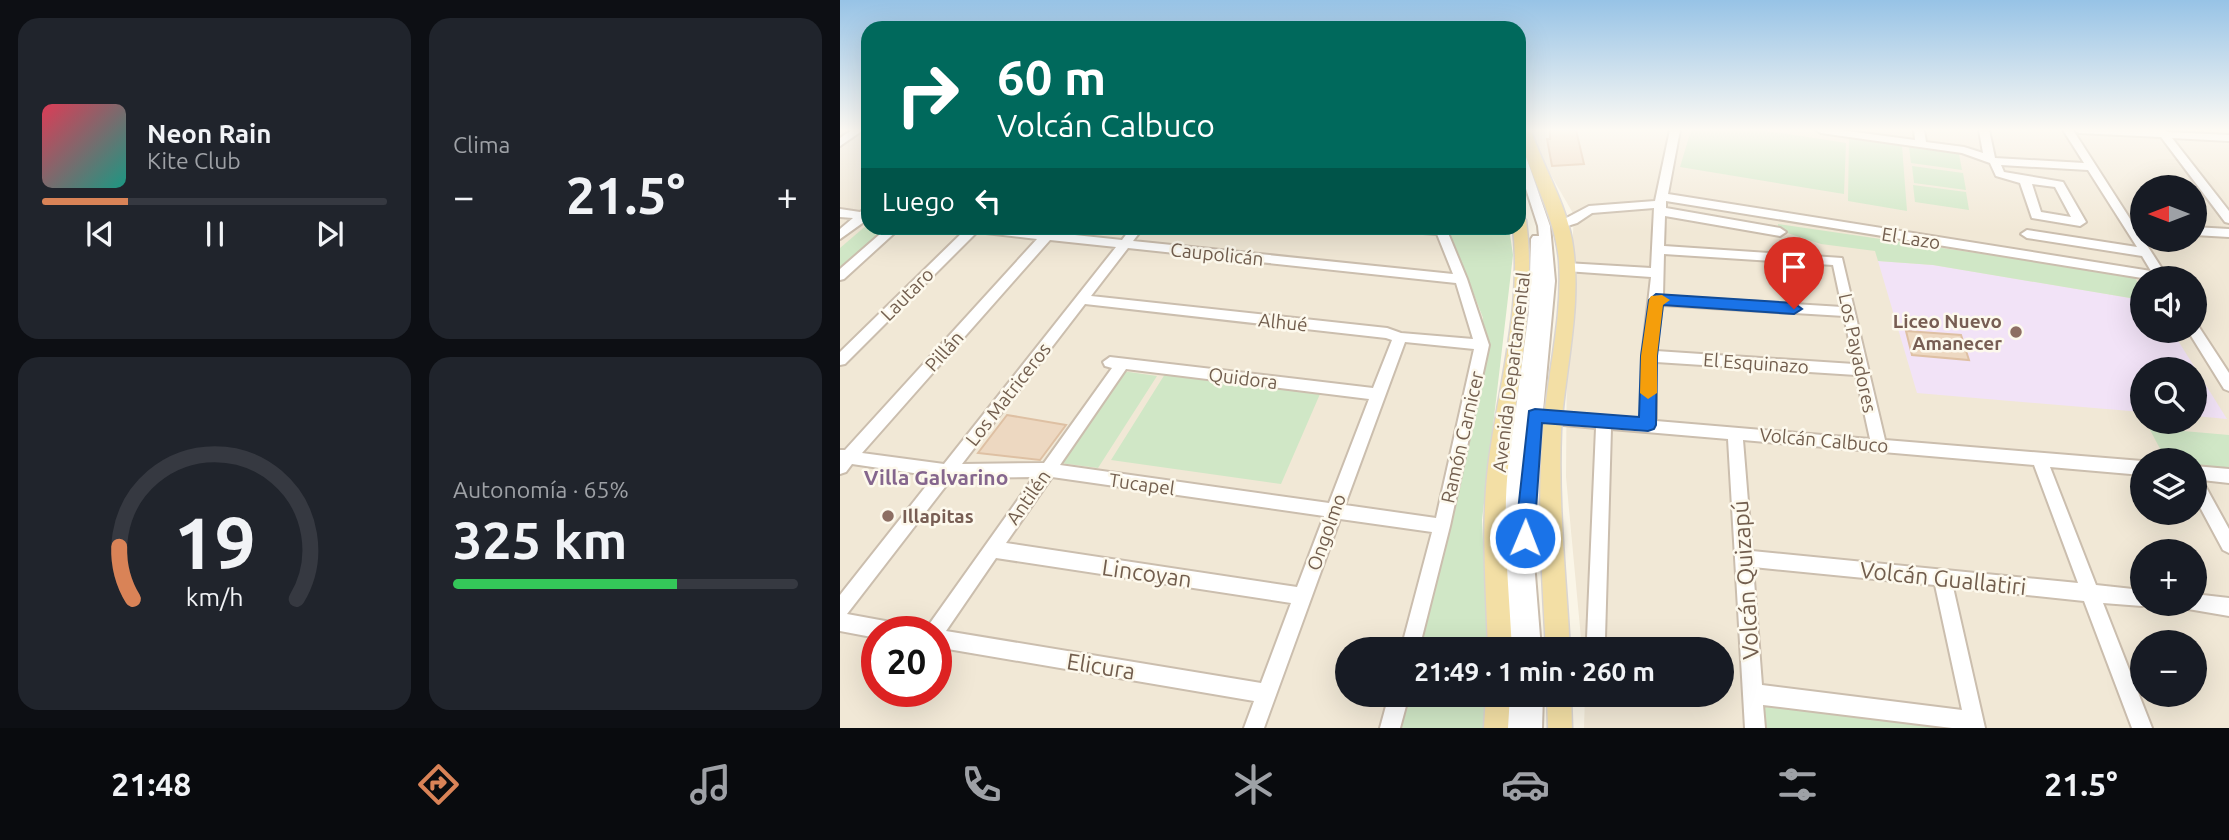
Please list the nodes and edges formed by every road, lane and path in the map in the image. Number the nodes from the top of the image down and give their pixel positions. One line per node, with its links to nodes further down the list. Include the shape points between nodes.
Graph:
1 (1536, 164): 17 (main road, Avenida Departamental)
2 (1668, 164): 11 (street)
3 (1994, 164): 9 (street, via 2000,174)
4 (2049, 164): 7 (street)
5 (2090, 164): 7 (street)
6 (2187, 164): 16 (street)
7 (2092, 167): 15 (street)
8 (1526, 172): 51 (street, via 1544,226 1548,259 1547,321)
9 (2025, 180): 9 (street, via 2062,186 2080,222 2036,215)
10 (1526, 196): 51 (street, via 1538,242)
11 (1660, 204): 17 (street, El Lazo, via 1589,210); 19 (street); 31 (street); 35 (street, El Lazo)
12 (840, 213): 13 (street)
13 (861, 214)
14 (861, 218): 22 (street)
15 (2130, 219)
16 (2229, 219)
17 (1561, 224): 34 (main road, Avenida Departamental)
18 (2207, 231): 20 (street)
19 (1780, 232)
20 (2229, 233)
21 (2027, 234): 32 (street)
22 (840, 235)
23 (886, 235): 37 (street)
24 (966, 235): 46 (street, Lautaro)
25 (1048, 235): 57 (street, Pillán)
26 (1069, 235): 30 (street, Caupolicán)
27 (1131, 235): 30 (street, Los Matriceros)
28 (1443, 235): 38 (street, Ramón Carnicer)
29 (1521, 235): 51 (main road, Avenida Departamental)
30 (1124, 244): 38 (street, Caupolicán); 39 (street, Los Matriceros)
31 (1659, 250): 36 (street); 41 (street, Los Payadores, via 1838,261)
32 (2146, 253): 33 (street)
33 (2154, 266)
34 (1566, 267): 36 (street); 51 (main road, Avenida Departamental, via 1565,319)
35 (2130, 272)
36 (1658, 273): 40 (street)
37 (840, 275)
38 (1461, 279): 44 (street, Ramón Carnicer)
39 (1082, 299): 42 (street, Alhué); 60 (street, Los Matriceros)
40 (1656, 300): 41 (street); 45 (street)
41 (1849, 312): 48 (street, Los Payadores)
42 (1401, 338): 44 (street, Alhué); 50 (street, Ongolmo)
43 (2202, 343): 49 (street)
44 (1482, 345): 65 (street, Ramón Carnicer)
45 (1649, 356): 48 (street, El Esquinazo); 53 (street)
46 (840, 360)
47 (1116, 362): 50 (street, Quidora); 59 (street, Antilén)
48 (1862, 370): 55 (street, Los Payadores)
49 (2229, 385)
50 (1377, 394): 64 (street, Ongolmo)
51 (1529, 415): 52 (street, Volcán Calbuco); 80 (main road, Avenida Departamental, via 1496,498); 81 (street, via 1511,498); 82 (street, via 1525,562); 83 (main road, Avenida Departamental, via 1549,518)
52 (1604, 421): 53 (street, Volcán Calbuco); 84 (street)
53 (1648, 425): 54 (street, Volcán Calbuco)
54 (1735, 432): 55 (street, Volcán Calbuco); 68 (street, Volcán Quizapú)
55 (1879, 445): 56 (street, Volcán Calbuco)
56 (2039, 459): 58 (street, Volcán Calbuco); 70 (street)
57 (843, 460): 60 (street, Tucapel)
58 (2130, 467)
59 (1047, 470): 60 (street, Tucapel); 64 (street, Tucapel); 67 (street, Antilén)
60 (948, 471): 75 (street, Los Matriceros)
61 (2207, 474): 62 (street)
62 (2229, 476)
63 (2207, 504): 66 (street)
64 (1334, 510): 65 (street, Tucapel); 71 (street, Ongolmo)
65 (1442, 526): 79 (street, Ramón Carnicer)
66 (2229, 545)
67 (991, 550): 71 (street, Lincoyan); 76 (street, Antilén)
68 (1743, 558): 69 (street, Volcán Guallatiri); 87 (street, Volcán Quizapú)
69 (1941, 578): 70 (street, Volcán Guallatiri); 93 (street)
70 (2090, 593): 72 (street, Volcán Guallatiri); 101 (street)
71 (1303, 596): 86 (street, Ongolmo)
72 (2130, 597)
73 (2207, 604): 74 (street)
74 (2229, 607)
75 (840, 609)
76 (945, 616)
77 (840, 622): 78 (street)
78 (861, 626)
79 (1413, 637)
80 (1500, 637)
81 (1517, 637)
82 (1531, 637)
83 (1557, 637)
84 (1595, 637)
85 (952, 641): 86 (street, Elicura)
86 (1266, 694): 94 (street, Ongolmo)
87 (1753, 694): 93 (street); 100 (street, Volcán Quizapú)
88 (1396, 707): 95 (street)
89 (1497, 707): 96 (main road)
90 (1516, 707): 97 (street)
91 (1533, 707): 98 (street)
92 (1559, 707): 99 (main road)
93 (1976, 724)
94 (1254, 728)
95 (1390, 728)
96 (1496, 728)
97 (1514, 728)
98 (1532, 728)
99 (1560, 728)
100 (1755, 728)
101 (2142, 728)

